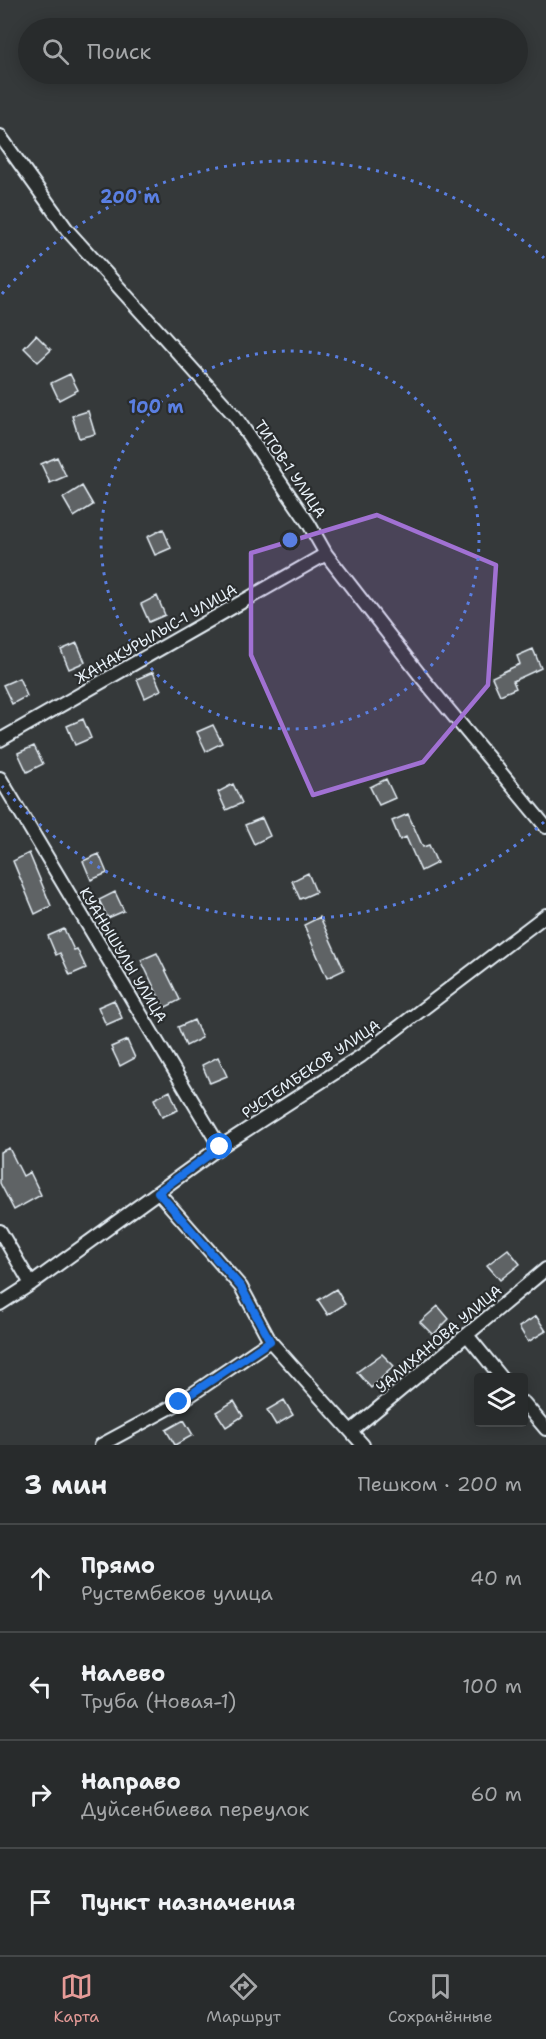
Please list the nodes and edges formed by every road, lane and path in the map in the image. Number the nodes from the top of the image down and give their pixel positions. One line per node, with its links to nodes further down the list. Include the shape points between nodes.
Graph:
1 (0, 136): 2 (street, ТИТОВ-1 УЛИЦА, via 68,231 235,416)
2 (326, 554): 3 (street, ЖАНАКУРЫЛЫС-1 УЛИЦА); 5 (street, ТИТОВ-1 УЛИЦА)
3 (0, 740)
4 (0, 778): 7 (street, КУАНЫШУЛЫ УЛИЦА)
5 (546, 827)
6 (546, 915): 7 (street, РУСТЕМБЕКОВ УЛИЦА, via 361,1056)
7 (220, 1147): 8 (street, РУСТЕМБЕКОВ УЛИЦА)
8 (158, 1192): 11 (street, РУСТЕМБЕКОВ УЛИЦА); 14 (street, via 241,1287)
9 (0, 1231): 11 (street)
10 (546, 1269): 13 (street, УАЛИХАНОВА УЛИЦА)
11 (31, 1284): 12 (street, РУСТЕМБЕКОВ УЛИЦА)
12 (0, 1304)
13 (467, 1335): 15 (street); 18 (street, УАЛИХАНОВА УЛИЦА)
14 (270, 1341): 18 (street); 19 (street, via 179,1402)
15 (499, 1373)
16 (528, 1408): 17 (street)
17 (546, 1430)
18 (351, 1431): 20 (street)
19 (101, 1445)
20 (363, 1445)

